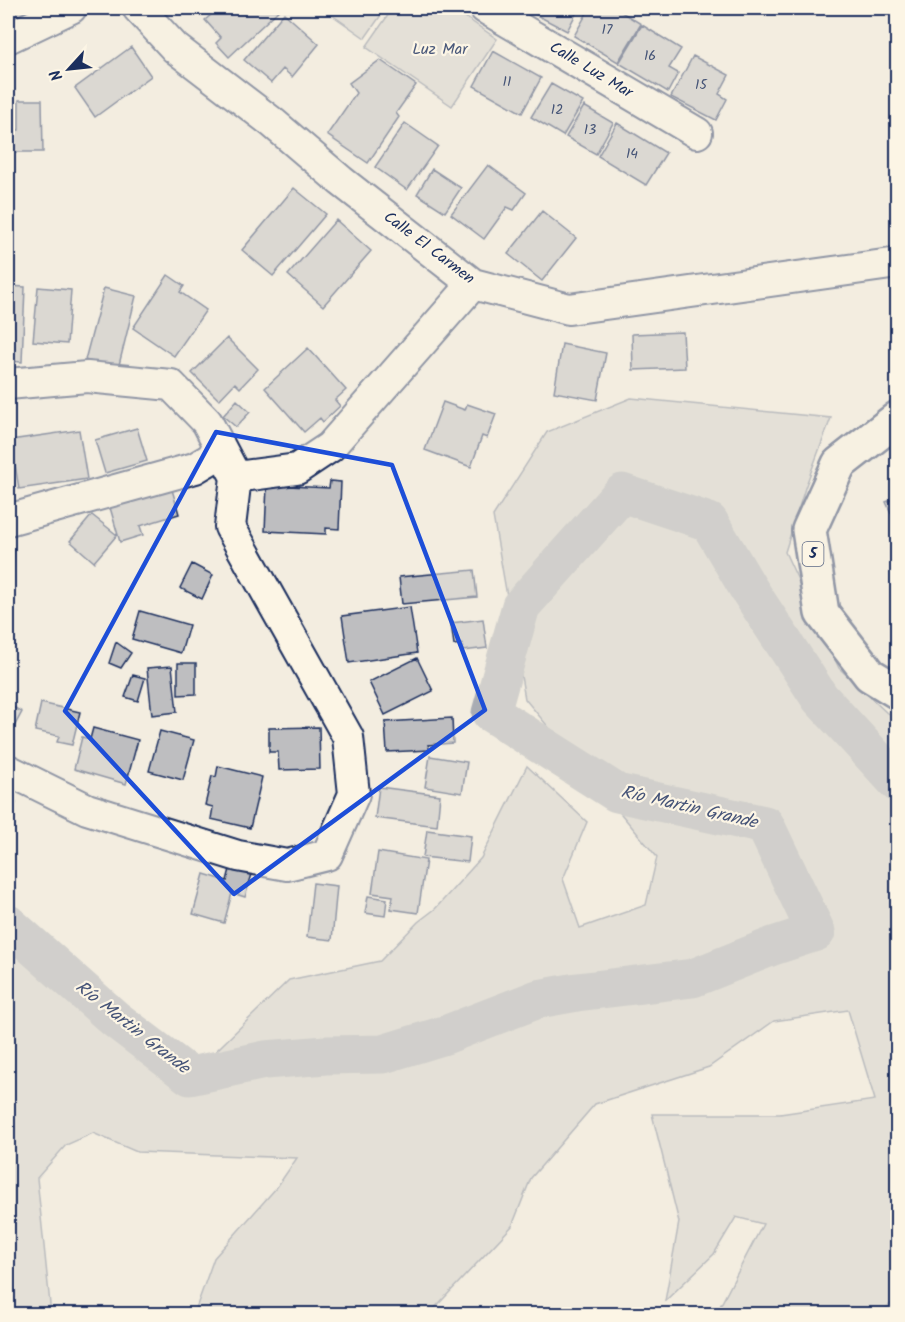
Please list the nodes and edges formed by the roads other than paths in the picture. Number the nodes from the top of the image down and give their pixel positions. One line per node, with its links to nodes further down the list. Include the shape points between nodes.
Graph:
1 (71, 8): 4 (street)
2 (138, 8): 7 (street, Calle El Carmen, via 174,48)
3 (485, 8): 5 (street, Calle Luz Mar)
4 (8, 38)
5 (697, 133)
6 (897, 263): 7 (street, Calle El Carmen, via 569,309)
7 (473, 284): 11 (street, via 330,447 297,469)
8 (8, 384): 10 (street, via 87,377 171,385 207,422)
9 (897, 418): 13 (main road, 5, via 839,464 809,530 822,613 870,675)
10 (219, 444): 11 (street); 12 (street, via 212,458 195,468)
11 (236, 477): 14 (street, via 230,526 348,737 354,794 327,855 286,865 238,856 87,809)
12 (8, 520)
13 (897, 692)
14 (8, 770)

